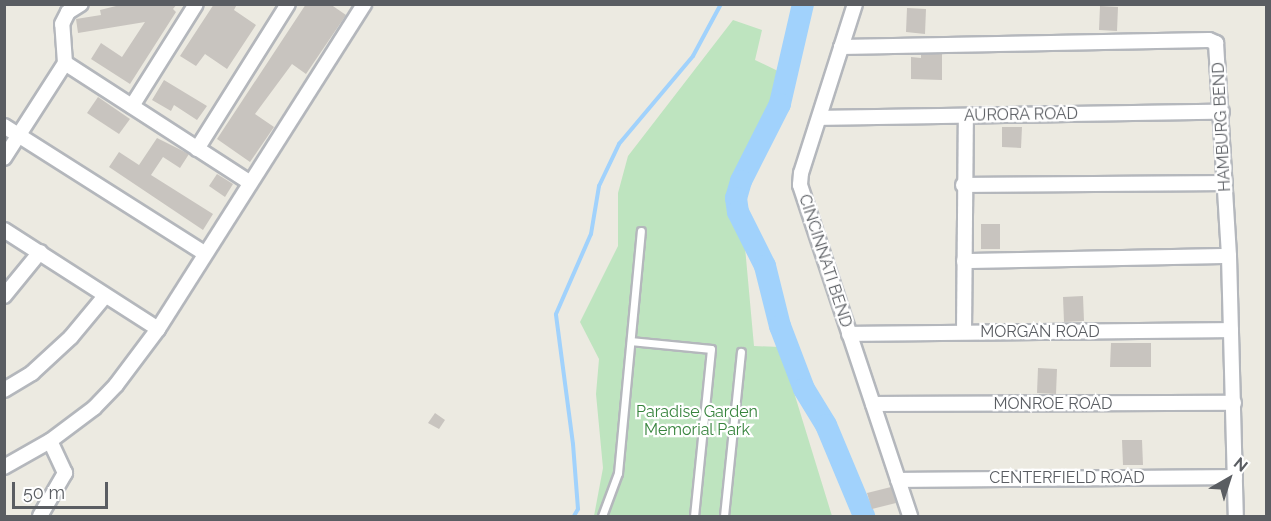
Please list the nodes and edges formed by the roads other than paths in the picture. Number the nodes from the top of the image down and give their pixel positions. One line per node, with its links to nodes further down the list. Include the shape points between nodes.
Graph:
1 (81, 4): 7 (street, via 68,12 62,24)
2 (196, 4): 8 (street)
3 (288, 4): 14 (street)
4 (364, 4): 16 (street)
5 (855, 4): 6 (street, CINCINNATI BEND)
6 (841, 47): 9 (street, HAMBURG BEND, via 1209,40 1218,46); 11 (street, CINCINNATI BEND)
7 (65, 63): 8 (street); 13 (street)
8 (132, 106): 14 (street)
9 (1222, 112): 10 (street, AURORA ROAD); 17 (street, HAMBURG BEND)
10 (966, 116): 11 (street, AURORA ROAD); 18 (street)
11 (819, 118): 30 (street, CINCINNATI BEND, via 800,185)
12 (4, 126): 13 (street)
13 (19, 135): 15 (street); 22 (street)
14 (197, 149): 16 (street)
15 (4, 158)
16 (249, 182): 22 (street)
17 (1225, 183): 18 (street); 23 (street, HAMBURG BEND)
18 (963, 184): 24 (street)
19 (4, 230): 21 (street)
20 (641, 231): 31 (lane)
21 (39, 252): 25 (street); 26 (street)
22 (204, 253): 27 (street)
23 (1229, 256): 24 (street); 28 (street, HAMBURG BEND)
24 (964, 261): 29 (street)
25 (4, 296)
26 (105, 296): 27 (street); 33 (street, via 71,337 32,373)
27 (158, 329): 36 (street, via 94,408)
28 (1231, 330): 29 (street, MORGAN ROAD); 34 (street, HAMBURG BEND)
29 (964, 332): 30 (street, MORGAN ROAD)
30 (849, 334): 35 (street, CINCINNATI BEND)
31 (631, 341): 41 (lane, via 618,473); 42 (lane, via 711,349)
32 (741, 352): 43 (lane)
33 (4, 390)
34 (1234, 403): 35 (street, MONROE ROAD); 38 (street, HAMBURG BEND)
35 (873, 404): 39 (street, CINCINNATI BEND)
36 (50, 441): 37 (street); 40 (street, via 65,473)
37 (4, 467)
38 (1235, 477): 39 (street, CENTERFIELD ROAD); 45 (street, HAMBURG BEND)
39 (898, 480): 44 (street, CINCINNATI BEND)
40 (40, 516)
41 (602, 516)
42 (694, 516)
43 (724, 516)
44 (910, 516)
45 (1236, 516)

